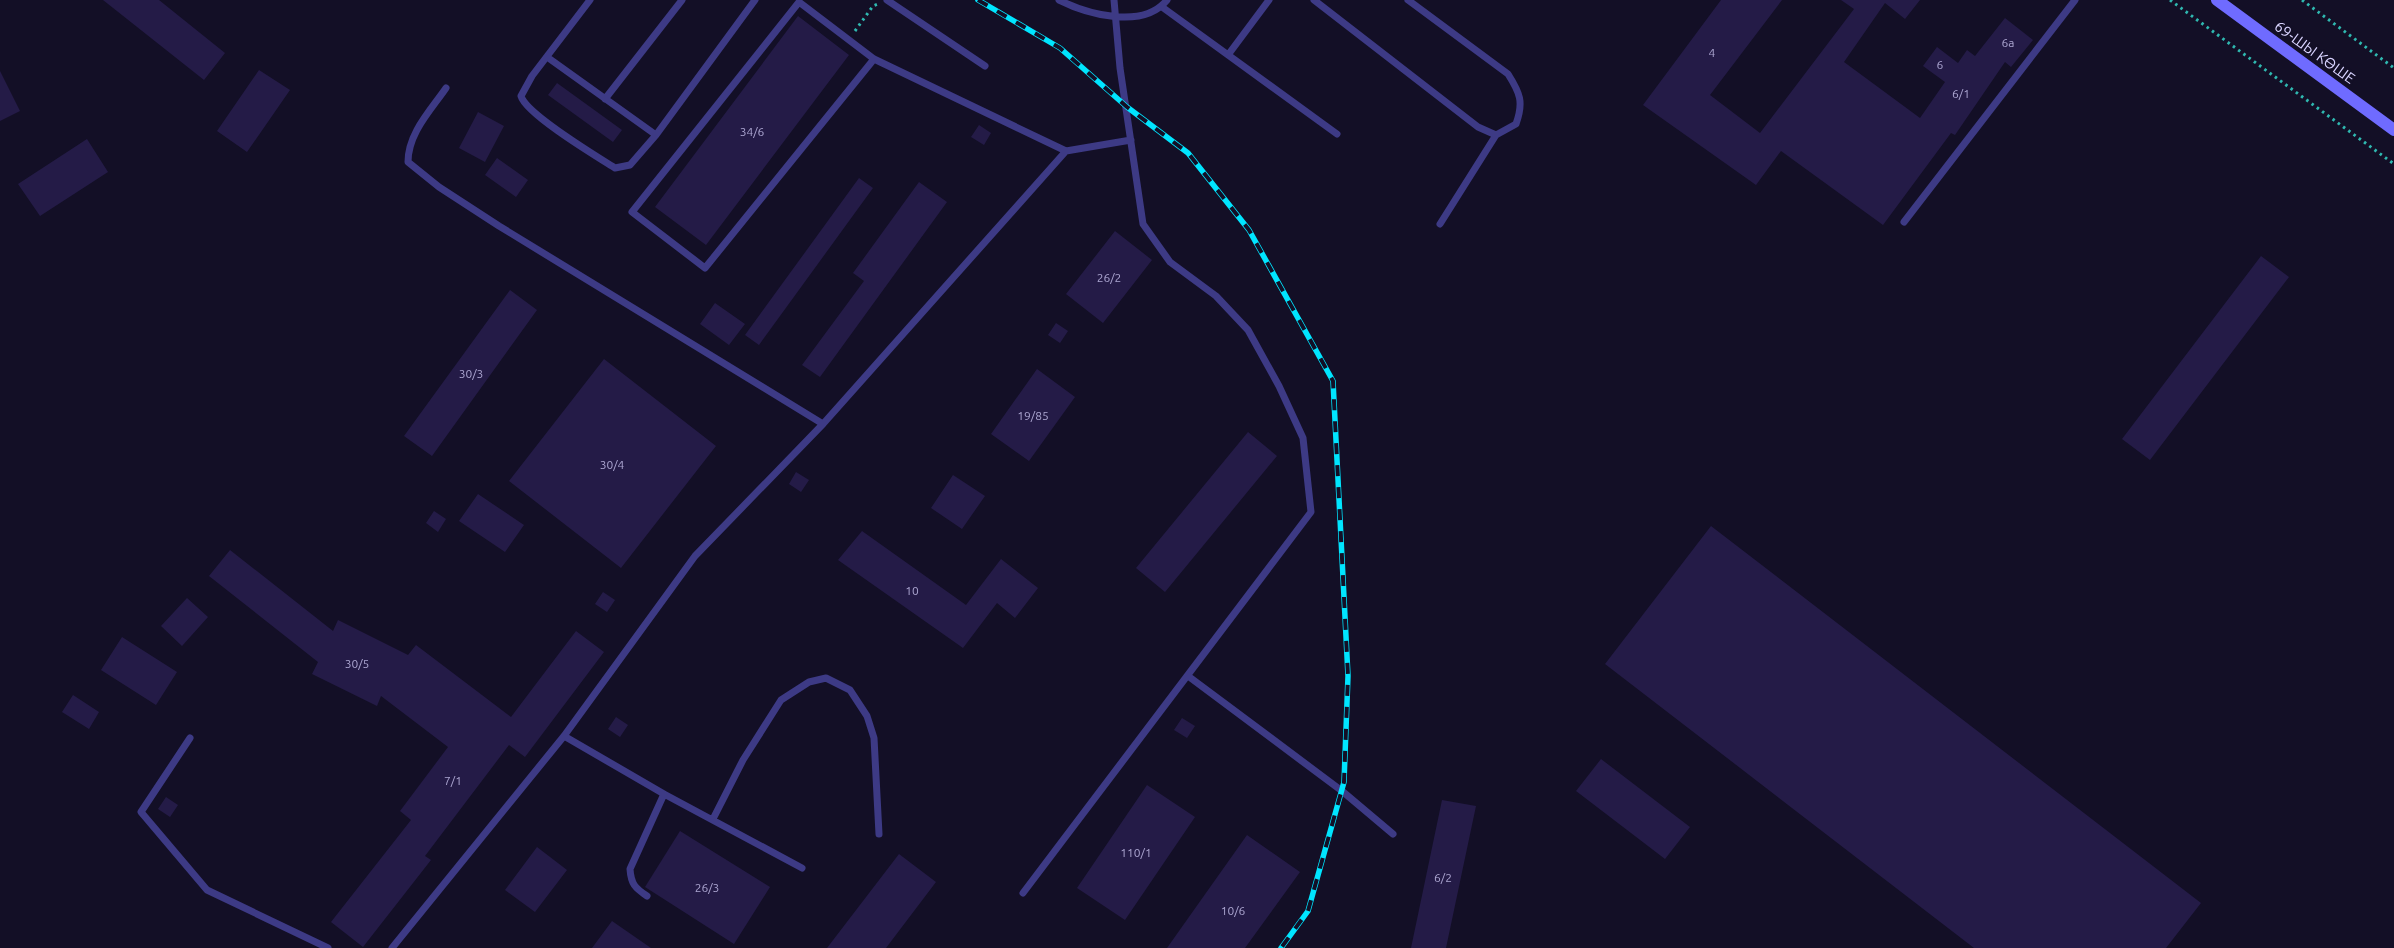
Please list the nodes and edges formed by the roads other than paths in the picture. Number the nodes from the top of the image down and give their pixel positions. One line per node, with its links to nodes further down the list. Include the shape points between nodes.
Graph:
1 (590, 0): 17 (lane)
2 (682, 0): 21 (lane)
3 (755, 0): 24 (lane)
4 (1059, 0): 15 (lane, via 1080,10)
5 (1114, 0): 15 (lane)
6 (1167, 0): 14 (lane)
7 (1269, 0): 16 (lane)
8 (1314, 0): 25 (lane, via 1478,127)
9 (1408, 0): 25 (lane, via 1508,74 1516,87 1521,110 1516,124)
10 (2075, 0): 28 (lane)
11 (2217, 0): 22 (main road, 69-ШЫ КӨШЕ)
12 (798, 1): 18 (lane); 18 (lane, via 632,212 694,261 705,268)
13 (887, 1): 19 (lane)
14 (1162, 7): 15 (lane, via 1137,17); 16 (lane)
15 (1116, 17): 26 (lane)
16 (1228, 55): 23 (lane)
17 (547, 57): 21 (lane); 24 (lane, via 521,96 522,101 562,133 616,168 630,165)
18 (874, 59): 27 (lane)
19 (985, 66)
20 (446, 88): 30 (lane, via 412,137 408,162 439,187 492,221)
21 (606, 99): 24 (lane)
22 (2394, 130)
23 (1337, 134)
24 (656, 135)
25 (1496, 135): 29 (lane)
26 (1131, 140): 27 (lane); 31 (lane, via 1143,224 1170,262 1216,296 1248,330 1303,438 1309,478 1312,512)
27 (1066, 151): 30 (lane)
28 (1904, 222)
29 (1440, 224)
30 (823, 424): 32 (lane, via 695,556)
31 (1188, 676): 37 (lane, via 1342,791); 39 (lane)
32 (564, 736): 34 (lane); 42 (lane)
33 (190, 738): 41 (lane, via 141,812 207,890)
34 (664, 794): 35 (lane); 40 (lane, via 630,869 635,889)
35 (713, 819): 36 (lane, via 743,760 781,700 809,682 826,678 850,690 867,716 874,738); 38 (lane)
36 (879, 834)
37 (1393, 834)
38 (802, 868)
39 (1023, 893)
40 (646, 896)
41 (328, 948)
42 (392, 948)

